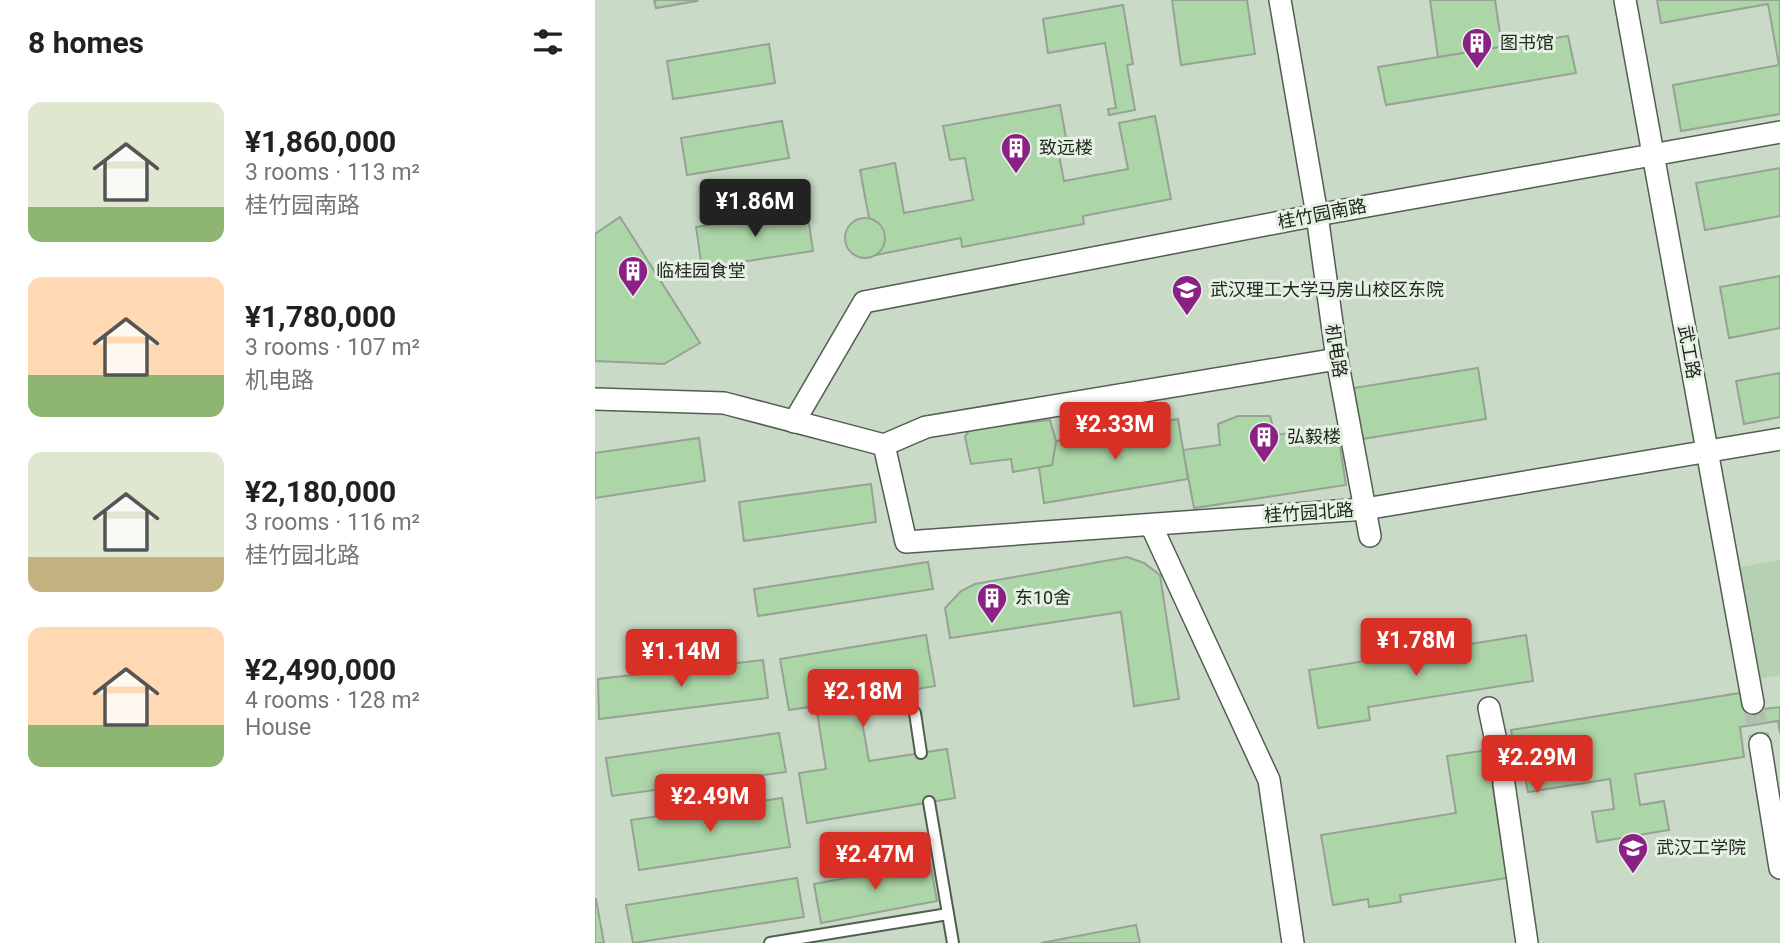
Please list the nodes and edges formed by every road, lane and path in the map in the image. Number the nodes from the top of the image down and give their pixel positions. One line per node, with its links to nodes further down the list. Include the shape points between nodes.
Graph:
1 (1280, 0): 5 (street, 机电路)
2 (1625, 0): 4 (street, 武工路)
3 (1780, 132): 4 (street, 桂竹园南路)
4 (1653, 154): 5 (street, 桂竹园南路); 11 (street, 武工路)
5 (1317, 215): 6 (street, 机电路); 8 (street, 桂竹园南路, via 864,302)
6 (1337, 359): 10 (street, via 926,427); 12 (street, 机电路)
7 (595, 399): 8 (street, via 724,403)
8 (794, 422): 10 (street)
9 (1780, 439): 11 (street, 桂竹园北路)
10 (884, 445): 13 (street, 桂竹园北路, via 906,542)
11 (1707, 451): 12 (street, 桂竹园北路); 15 (street, 武工路)
12 (1365, 509): 13 (street, 桂竹园北路); 14 (street, 机电路)
13 (1151, 524): 27 (street, via 1269,780)
14 (1370, 536)
15 (1753, 703)
16 (1489, 708): 18 (street)
17 (915, 713): 20 (lane)
18 (1496, 741)
19 (1760, 744): 23 (street)
20 (921, 753)
21 (1504, 785): 28 (street)
22 (929, 802): 24 (lane)
23 (1780, 868)
24 (948, 914): 25 (lane); 26 (lane)
25 (770, 943)
26 (953, 943)
27 (1293, 943)
28 (1527, 943)

